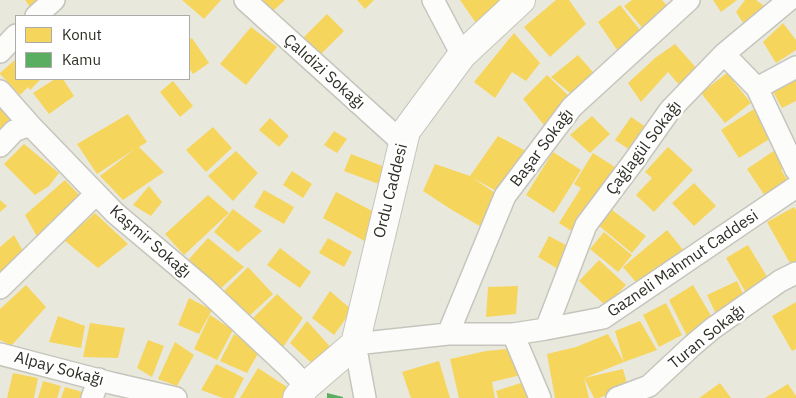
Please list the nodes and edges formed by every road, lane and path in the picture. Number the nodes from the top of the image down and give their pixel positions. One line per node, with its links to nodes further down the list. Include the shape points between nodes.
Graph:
1 (54, 0): 7 (street)
2 (245, 0): 16 (street, Çalıdizi Sokağı)
3 (433, 0): 10 (street)
4 (521, 0): 10 (street, Ordu Caddesi)
5 (689, 0): 24 (street, Başar Sokağı, via 572,107 505,196)
6 (779, 3): 11 (street, Çağlagül Sokağı)
7 (37, 15)
8 (15, 37): 9 (street)
9 (0, 52)
10 (462, 54): 16 (street, Ordu Caddesi, via 406,130)
11 (724, 54): 13 (street); 23 (street, Çağlagül Sokağı, via 670,110 586,225)
12 (796, 67): 13 (street)
13 (757, 88): 18 (street)
14 (0, 92): 15 (street, Kaşmir Sokağı)
15 (30, 126): 17 (street, via 14,131); 20 (street, Kaşmir Sokağı)
16 (402, 143): 26 (street, Ordu Caddesi)
17 (0, 146)
18 (796, 170)
19 (796, 187): 23 (street, Gazneli Mahmut Caddesi, via 603,318)
20 (96, 194): 22 (street); 29 (street, Kaşmir Sokağı, via 288,367)
21 (796, 273): 33 (street, Turan Sokağı, via 712,329 649,386)
22 (0, 288)
23 (546, 330): 25 (street, Gazneli Mahmut Caddesi)
24 (448, 334): 25 (street, Gazneli Mahmut Caddesi); 26 (street, Gazneli Mahmut Caddesi)
25 (514, 334): 32 (street)
26 (355, 344): 29 (street); 31 (street)
27 (0, 354): 28 (street, Alpay Sokağı)
28 (96, 389): 30 (street, Alpay Sokağı)
29 (301, 392)
30 (176, 398)
31 (365, 398)
32 (540, 398)
33 (617, 398)

